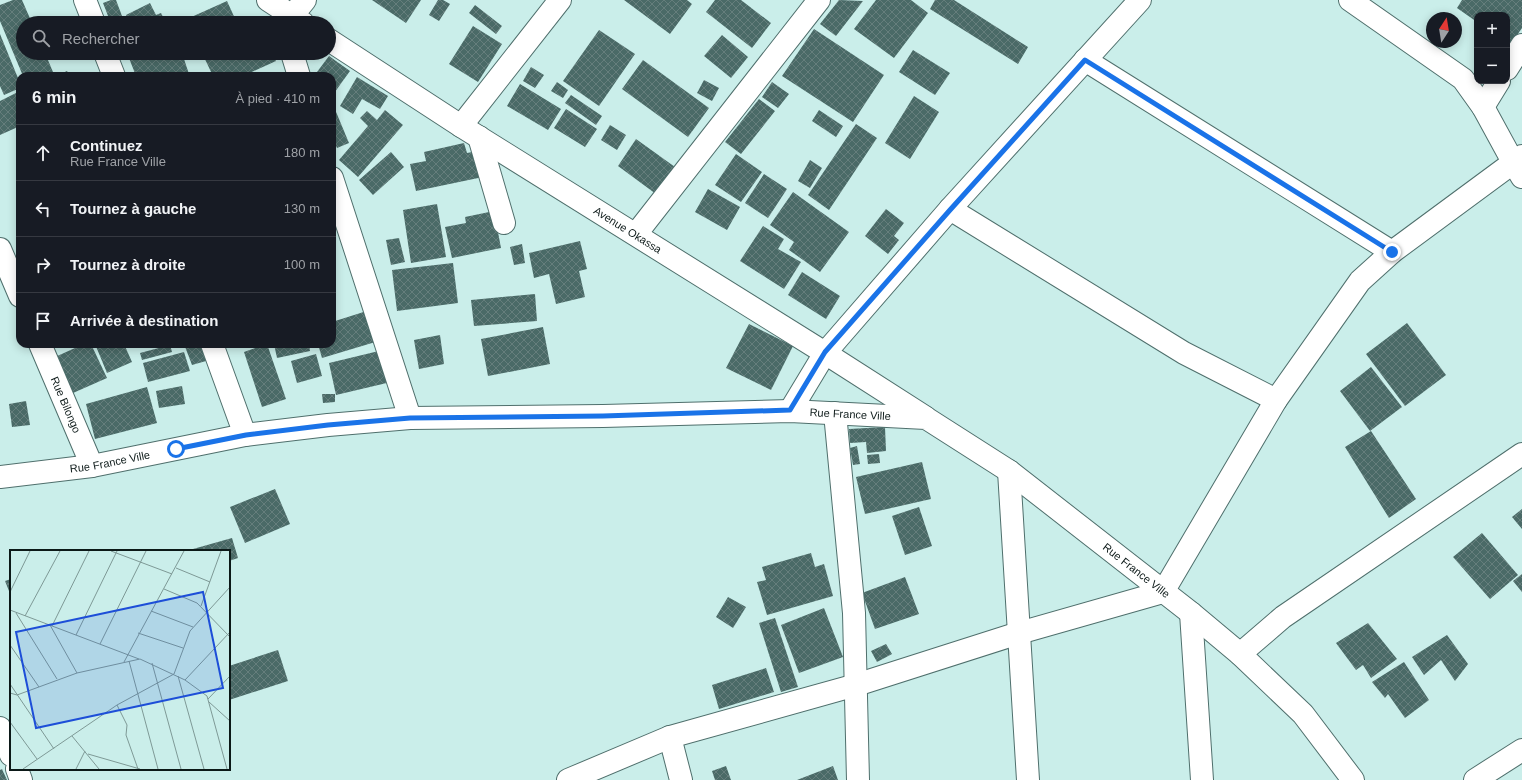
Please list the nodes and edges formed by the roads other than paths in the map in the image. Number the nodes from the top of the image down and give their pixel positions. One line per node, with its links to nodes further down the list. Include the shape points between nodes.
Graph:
1 (85, 0): 6 (street)
2 (560, 0): 17 (street)
3 (819, 0): 22 (street)
4 (1140, 0): 11 (street)
5 (1350, 0): 16 (street, via 1463,78)
6 (91, 16)
7 (336, 45): 17 (street, Avenue Okassa)
8 (1522, 45): 12 (street)
9 (108, 60): 13 (street)
10 (294, 60): 14 (street)
11 (1085, 60): 20 (street); 24 (street)
12 (1510, 64)
13 (112, 72)
14 (298, 72)
15 (1497, 84): 16 (street)
16 (1483, 107): 18 (street)
17 (470, 132): 21 (street); 22 (street, Avenue Okassa)
18 (1519, 165): 24 (street)
19 (336, 190): 32 (street)
20 (950, 210): 28 (street); 29 (street, via 1184,353)
21 (504, 224)
22 (636, 234): 28 (street, Avenue Okassa)
23 (0, 249): 25 (street)
24 (1392, 252): 29 (street, via 1360,281)
25 (16, 287)
26 (42, 348): 36 (street, Rue Bilongo)
27 (213, 348): 34 (street)
28 (825, 352): 30 (street); 33 (street, Avenue Okassa)
29 (1276, 400): 39 (street)
30 (790, 410): 31 (street, Rue France Ville); 32 (street, Rue France Ville, via 603,416)
31 (835, 413): 33 (street, Rue France Ville); 43 (street, via 854,613)
32 (410, 418): 34 (street, Rue France Ville)
33 (926, 418): 37 (street, Rue France Ville)
34 (246, 435): 36 (street, Rue France Ville)
35 (1522, 454): 42 (street, via 1282,617)
36 (92, 466): 38 (street, Rue France Ville)
37 (1009, 471): 39 (street, Rue France Ville); 41 (street)
38 (0, 476)
39 (1163, 592): 40 (street, Rue France Ville); 41 (street)
40 (1191, 613): 42 (street, Rue France Ville); 54 (street)
41 (1019, 633): 43 (street); 53 (street)
42 (1240, 654): 55 (street, Rue France Ville, via 1303,714)
43 (856, 685): 45 (street); 52 (street)
44 (0, 728): 47 (street)
45 (670, 737): 50 (street); 51 (street)
46 (1522, 750): 56 (street)
47 (10, 753)
48 (17, 770): 49 (street)
49 (21, 780)
50 (568, 780)
51 (681, 780)
52 (858, 780)
53 (1028, 780)
54 (1202, 780)
55 (1353, 780)
56 (1475, 780)

